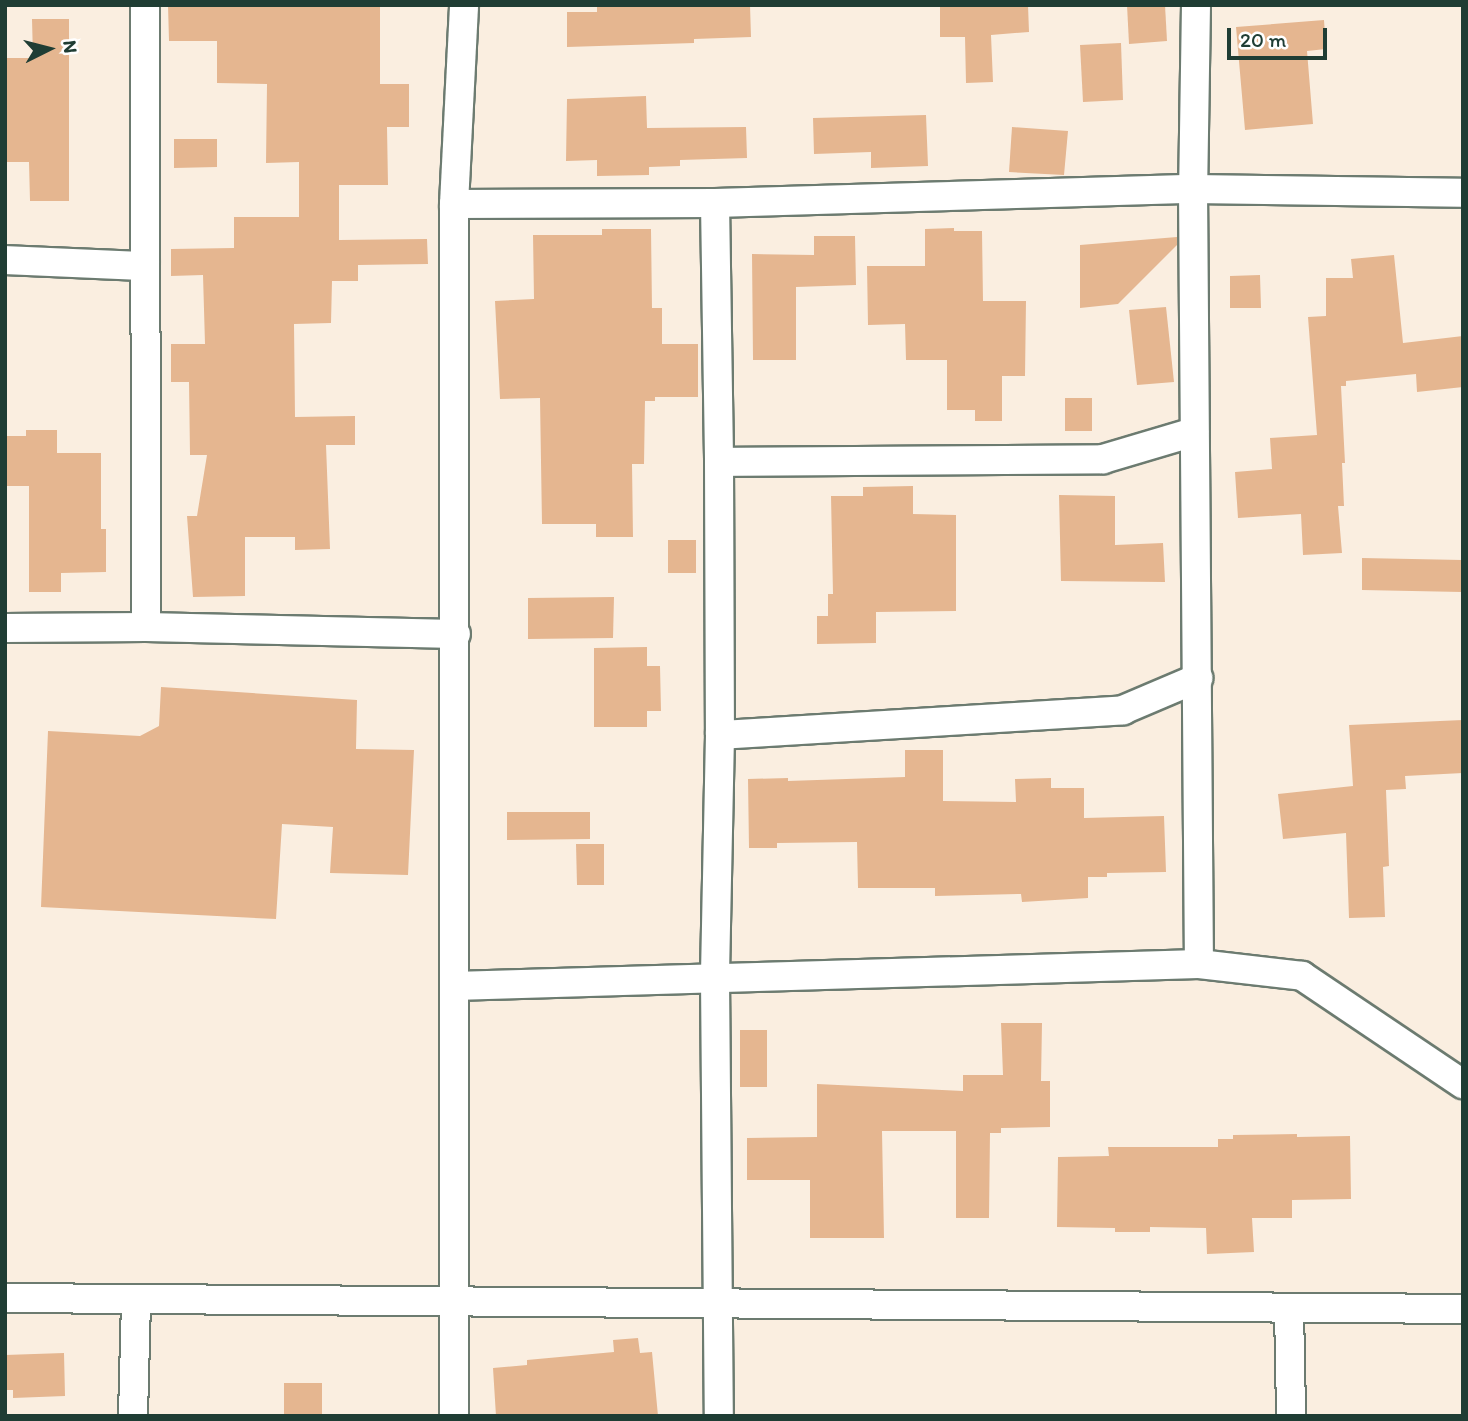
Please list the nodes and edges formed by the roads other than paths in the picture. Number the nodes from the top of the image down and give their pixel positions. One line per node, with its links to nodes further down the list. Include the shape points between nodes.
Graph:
1 (145, 5): 9 (street)
2 (464, 5): 7 (street)
3 (1196, 5): 4 (street)
4 (1193, 189): 5 (street); 6 (street); 10 (street)
5 (1463, 193)
6 (715, 203): 7 (street); 11 (street)
7 (454, 204): 14 (street)
8 (5, 260): 9 (street)
9 (145, 266): 12 (street)
10 (1194, 432): 11 (street, via 1102,459); 15 (street)
11 (719, 462): 16 (street)
12 (146, 627): 13 (street); 14 (street)
13 (5, 628)
14 (456, 634): 19 (street)
15 (1198, 678): 16 (street, via 1123,710); 17 (street)
16 (720, 735): 18 (street)
17 (1199, 964): 18 (street); 20 (street, via 1302,976)
18 (715, 979): 19 (street); 24 (street)
19 (454, 986): 23 (street)
20 (1463, 1084)
21 (5, 1298): 22 (street)
22 (136, 1299): 23 (street); 27 (street)
23 (456, 1302): 24 (street); 28 (street)
24 (716, 1304): 25 (street); 29 (street)
25 (1289, 1308): 26 (street); 30 (street)
26 (1463, 1309)
27 (133, 1416)
28 (454, 1416)
29 (719, 1416)
30 (1291, 1416)

